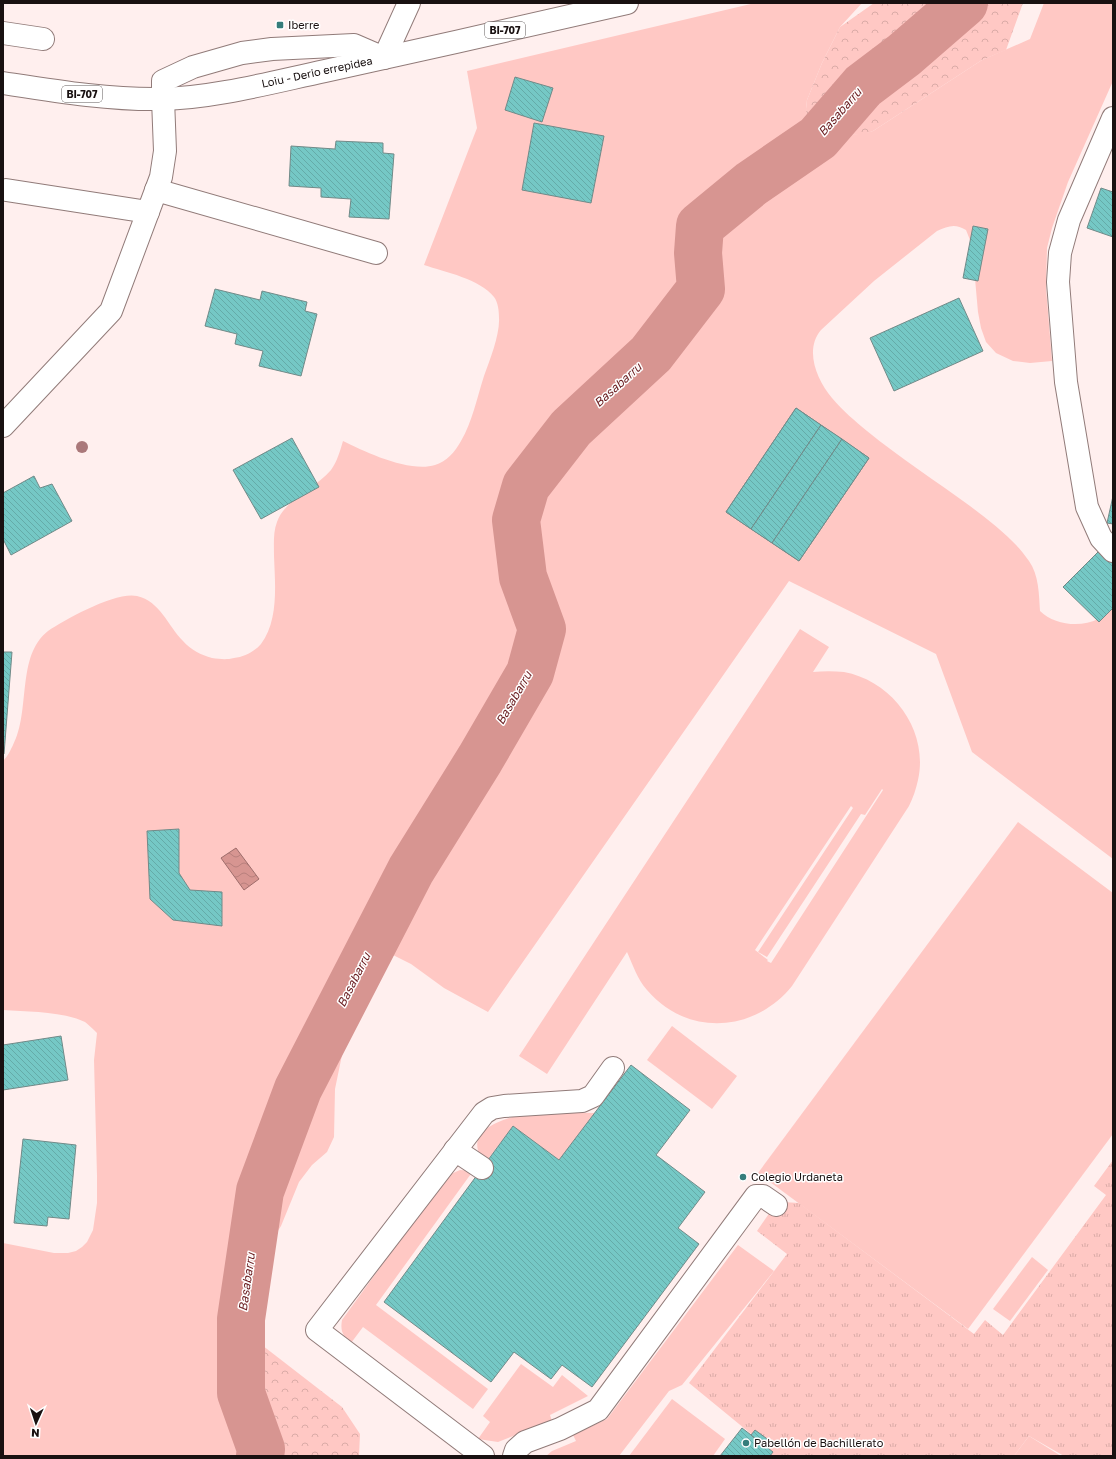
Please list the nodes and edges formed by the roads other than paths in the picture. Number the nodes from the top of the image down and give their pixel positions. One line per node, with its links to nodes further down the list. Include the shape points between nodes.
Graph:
1 (409, 3): 5 (main road)
2 (627, 3): 5 (main road, Loiu - Derio errepidea / BI-707)
3 (3, 33): 4 (main road)
4 (43, 39)
5 (384, 58): 7 (main road, Loiu - Derio errepidea / BI-707, via 217,94); 7 (main road, via 354,45 242,53 193,66 163,80)
6 (3, 83): 7 (main road, Loiu - Derio errepidea / BI-707, via 77,94)
7 (163, 99): 10 (main road, via 165,151)
8 (1113, 118): 14 (main road, via 1068,220 1060,253 1058,282 1066,382 1087,507 1101,538)
9 (6, 190): 11 (main road)
10 (156, 190): 11 (main road); 12 (main road)
11 (148, 212): 13 (main road, via 111,311)
12 (376, 253)
13 (3, 426)
14 (1113, 551)
15 (613, 1068): 16 (main road, via 593,1096 582,1101 492,1108 484,1113)
16 (455, 1150): 17 (main road); 19 (main road, via 317,1330)
17 (482, 1168)
18 (776, 1205): 20 (main road, via 763,1196 756,1196 598,1410 560,1429 525,1442 516,1450)
19 (483, 1456)
20 (514, 1456)

